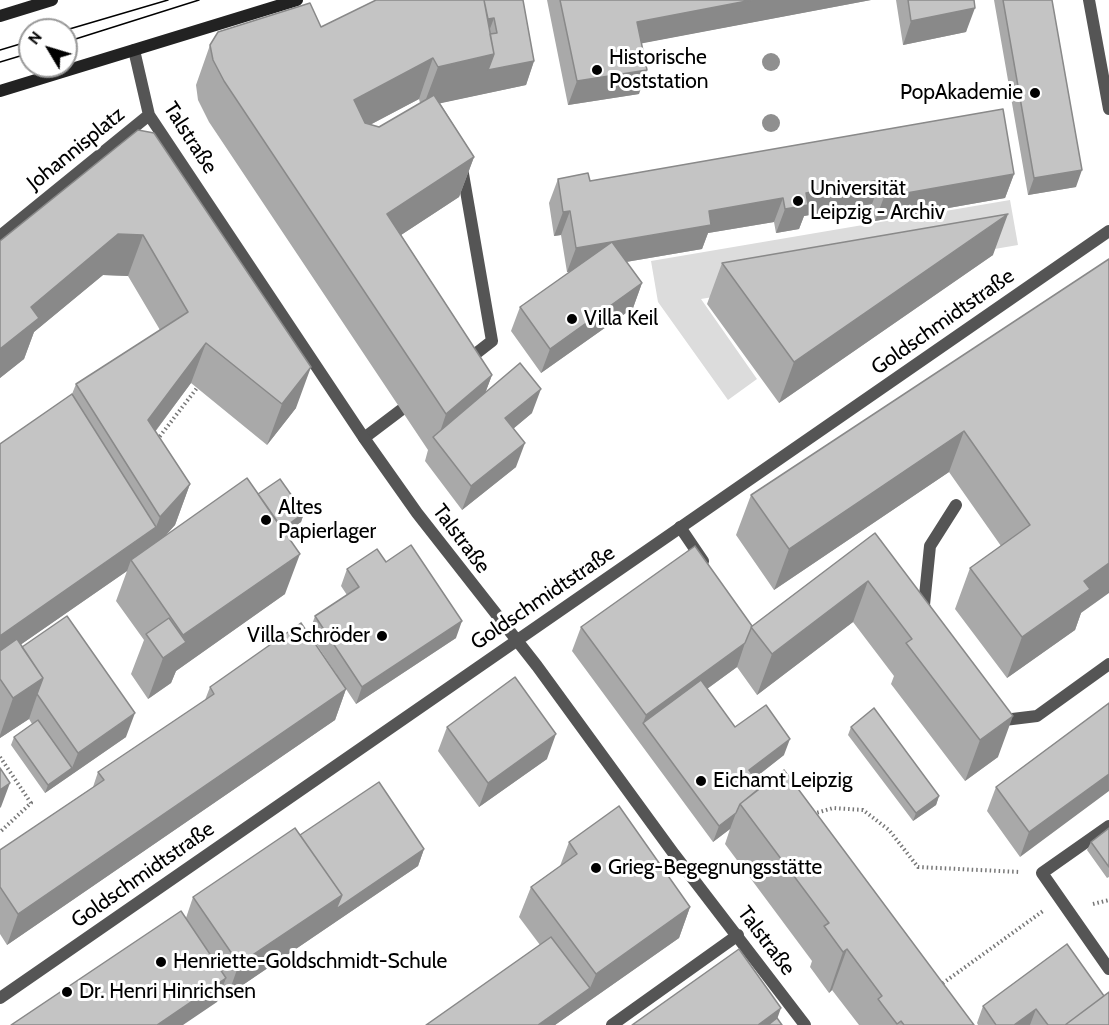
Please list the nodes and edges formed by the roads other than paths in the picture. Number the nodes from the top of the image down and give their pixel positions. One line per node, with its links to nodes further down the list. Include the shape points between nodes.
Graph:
1 (52, 0): 4 (main road)
2 (297, 0): 5 (main road)
3 (1089, 0): 7 (street)
4 (0, 16)
5 (134, 50): 6 (main road); 8 (street, Talstraße)
6 (0, 91)
7 (1109, 109)
8 (149, 116): 11 (street, Johannisplatz); 14 (street, Talstraße)
9 (460, 159): 12 (street, via 492,341)
10 (1109, 231): 16 (street, Goldschmidtstraße)
11 (0, 236)
12 (458, 367)
13 (401, 410): 14 (street)
14 (364, 438): 19 (street, Talstraße)
15 (956, 505): 18 (street, via 930,546 924,605)
16 (680, 527): 17 (street); 19 (street, Goldschmidtstraße)
17 (711, 572)
18 (929, 622)
19 (515, 641): 23 (street, Talstraße); 25 (street, Goldschmidtstraße)
20 (1109, 664): 21 (street, via 1037,716 995,721)
21 (987, 712)
22 (1109, 826): 24 (street, via 1042,873)
23 (738, 935): 26 (street); 27 (street, Talstraße)
24 (1109, 969)
25 (0, 998)
26 (612, 1025)
27 (805, 1025)

